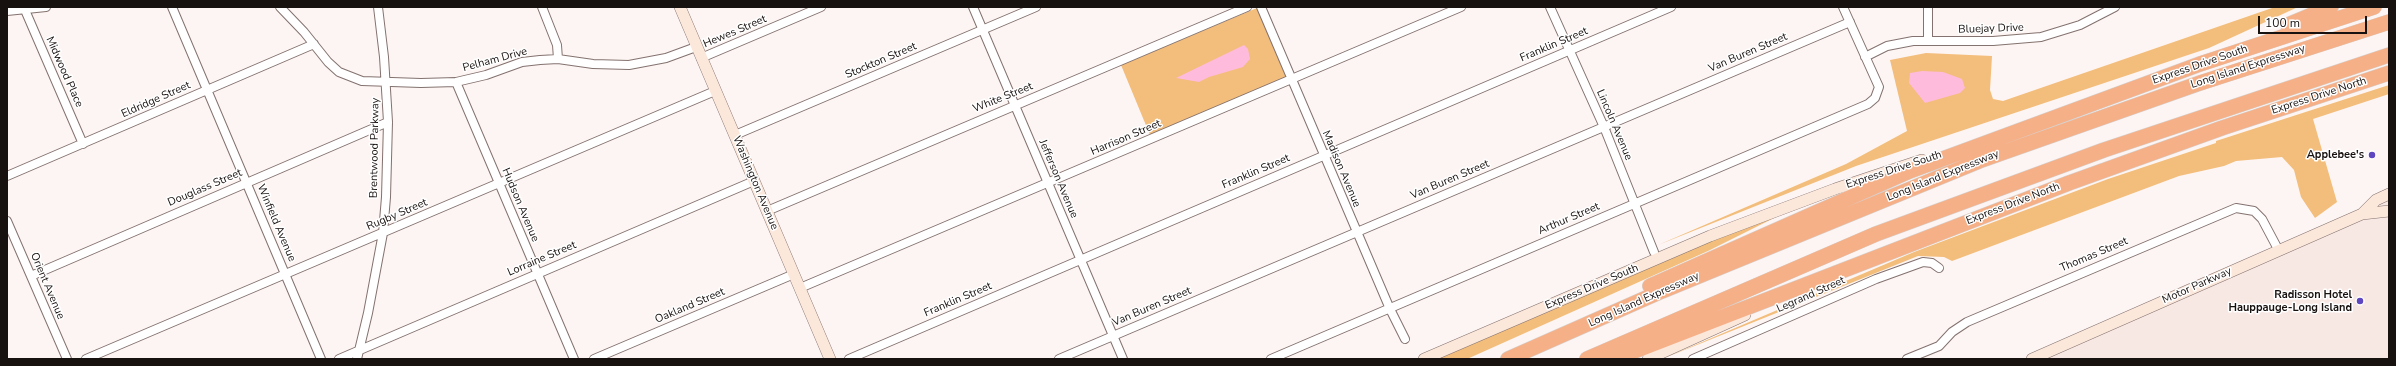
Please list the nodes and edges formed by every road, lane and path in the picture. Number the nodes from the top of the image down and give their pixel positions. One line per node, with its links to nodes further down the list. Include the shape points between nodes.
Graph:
1 (46, 7): 20 (street)
2 (172, 7): 40 (street, Winfield Avenue)
3 (280, 7): 26 (street, Pelham Drive)
4 (378, 7): 37 (street, Brentwood Parkway)
5 (542, 7): 32 (street, via 557,45)
6 (680, 7): 27 (main road, Washington Avenue)
7 (821, 7): 31 (street, Hewes Street)
8 (973, 7): 24 (street, Jefferson Avenue)
9 (1036, 7): 24 (street, Stockton Street)
10 (1247, 7): 42 (street, White Street)
11 (1261, 7): 35 (street, Madison Avenue)
12 (1461, 7): 35 (street, Harrison Street)
13 (1550, 7): 28 (street, Lincoln Avenue)
14 (1671, 7): 28 (street, Franklin Street)
15 (1843, 7): 22 (street)
16 (1928, 7): 25 (street)
17 (2115, 7): 25 (street, Bluejay Drive, via 2080,25 2041,37 1993,42)
18 (2331, 7): 33 (highway)
19 (2374, 7): 33 (highway, Express Drive South)
20 (24, 10): 21 (street); 47 (street, Midwood Place)
21 (7, 12)
22 (1850, 22): 30 (street); 44 (street, Van Buren Street)
23 (2389, 22): 73 (highway, Long Island Expressway, via 2179,90 1979,161 1662,291)
24 (983, 30): 42 (street, Jefferson Avenue); 45 (street, Stockton Street)
25 (1928, 41): 30 (street, Bluejay Drive, via 1900,42)
26 (314, 44): 37 (street, Pelham Drive, via 328,62 345,74 362,81); 40 (street, Eldridge Street)
27 (696, 47): 31 (main road, Washington Avenue); 32 (street, Pelham Drive, via 666,58 629,65)
28 (1569, 50): 44 (street, Lincoln Avenue); 48 (street, Franklin Street)
29 (2389, 55): 92 (highway, via 2104,150 1876,234)
30 (1866, 57): 55 (street, Arthur Street, via 1879,87 1875,98 1868,104)
31 (701, 58): 41 (main road, Washington Avenue)
32 (558, 59): 38 (street, Pelham Drive, via 522,62 486,75)
33 (2200, 64): 46 (highway, Express Drive South)
34 (2389, 73): 39 (highway, Express Drive North)
35 (1291, 80): 48 (street, Madison Avenue); 53 (street, Harrison Street)
36 (2389, 80): 39 (highway)
37 (386, 82): 38 (street, Pelham Drive); 43 (street, Brentwood Parkway)
38 (456, 82): 52 (street, Hudson Avenue)
39 (2350, 85): 71 (highway, Express Drive North, via 2062,185)
40 (208, 90): 47 (street, Eldridge Street); 51 (street, Winfield Avenue)
41 (715, 91): 45 (main road, Washington Avenue); 52 (street, Rugby Street)
42 (1015, 106): 53 (street, Jefferson Avenue); 56 (street, White Street)
43 (388, 122): 51 (street, Douglass Street); 61 (street, Brentwood Parkway)
44 (1604, 127): 55 (street, Lincoln Avenue); 60 (street, Van Buren Street)
45 (735, 135): 50 (main road, Washington Avenue)
46 (1988, 141): 73 (highway, via 1856,193 1637,291); 90 (main road, Express Drive South, via 1883,172 1734,227)
47 (83, 144): 49 (street, Eldridge Street)
48 (1324, 155): 60 (street, Madison Avenue); 64 (street, Franklin Street)
49 (7, 176)
50 (754, 181): 56 (main road, Washington Avenue); 66 (street, Lorraine Street)
51 (247, 182): 67 (street, Winfield Avenue); 69 (street, Douglass Street)
52 (499, 183): 61 (street, Rugby Street); 66 (street, Hudson Avenue)
53 (1047, 183): 64 (street, Jefferson Avenue); 70 (street, Harrison Street)
54 (2389, 194): 58 (main road, Motor Parkway, via 2376,200)
55 (1635, 203): 63 (street, Lincoln Avenue); 72 (street, Arthur Street)
56 (767, 211): 68 (main road, Washington Avenue)
57 (2389, 211): 58 (main road, Motor Parkway)
58 (2362, 214): 62 (main road, Motor Parkway)
59 (7, 221): 69 (street, Orient Avenue)
60 (1356, 231): 72 (street, Madison Avenue); 74 (street, Van Buren Street)
61 (383, 233): 67 (street, Rugby Street); 76 (street, Brentwood Parkway)
62 (2279, 251): 95 (street, Thomas Street, via 2262,219 2254,211 2236,208 1966,322 1938,346); 96 (main road, Motor Parkway)
63 (1654, 252)
64 (1080, 259): 74 (street, Jefferson Avenue); 86 (street, Franklin Street)
65 (1939, 268): 77 (street, Legrand Street, via 1932,263 1923,262 1876,279)
66 (537, 273): 76 (street, Lorraine Street); 83 (street, Hudson Avenue)
67 (285, 274): 79 (street, Rugby Street); 80 (street, Winfield Avenue)
68 (794, 274): 70 (main road, Washington Avenue); 84 (street, Oakland Street)
69 (31, 276): 78 (street, Orient Avenue)
70 (800, 288): 85 (main road, Washington Avenue)
71 (1788, 293): 93 (highway); 94 (main road, Express Drive North, via 1716,330)
72 (1390, 309): 75 (street, Madison Avenue); 89 (street, Arthur Street)
73 (1572, 332): 91 (highway, Long Island Expressway)
74 (1113, 336): 87 (street, Van Buren Street); 88 (street, Jefferson Avenue)
75 (1405, 338)
76 (359, 350): 81 (street, Lorraine Street); 82 (street, Brentwood Parkway)
77 (1698, 358)
78 (67, 359)
79 (86, 359)
80 (321, 359)
81 (339, 359)
82 (357, 359)
83 (574, 359)
84 (594, 359)
85 (830, 359)
86 (849, 359)
87 (1059, 359)
88 (1123, 359)
89 (1271, 359)
90 (1424, 359)
91 (1508, 359)
92 (1587, 359)
93 (1614, 359)
94 (1648, 359)
95 (1907, 359)
96 (2032, 359)

